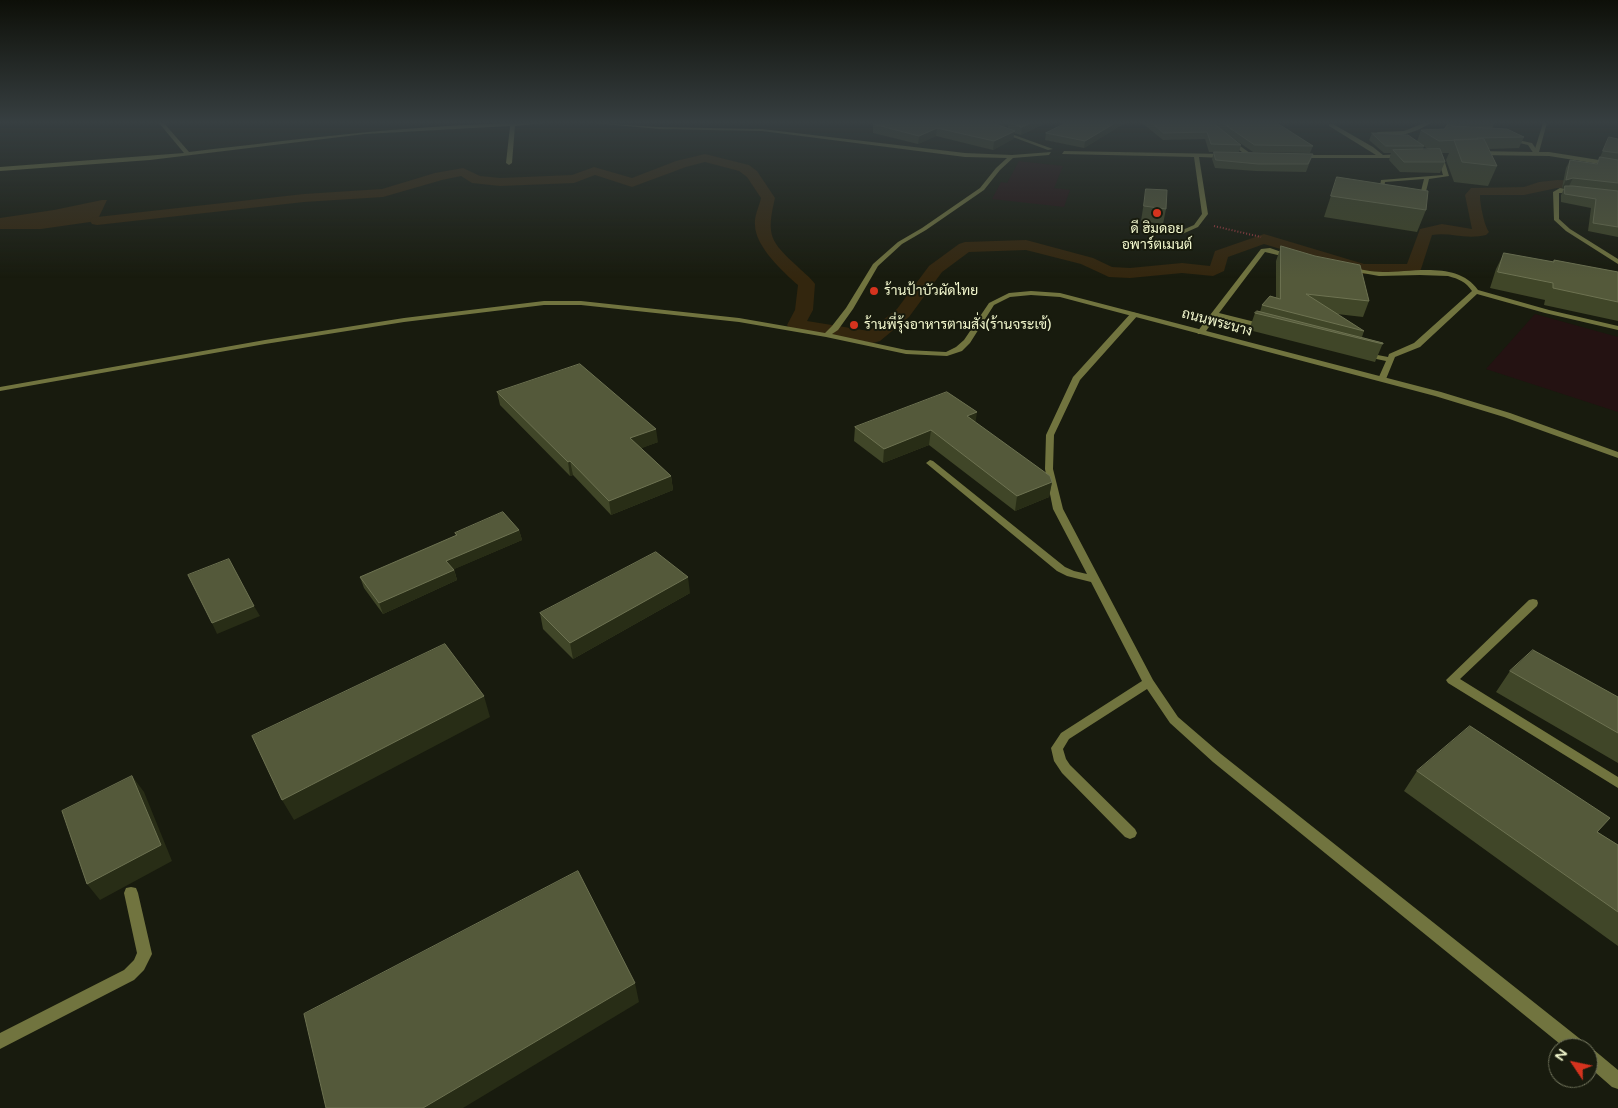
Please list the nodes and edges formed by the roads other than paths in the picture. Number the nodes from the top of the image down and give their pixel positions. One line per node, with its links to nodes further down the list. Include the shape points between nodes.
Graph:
1 (993, 175): 18 (street, via 982,189 900,243 875,265 849,309)
2 (1199, 175): 8 (street, via 1205,214 1198,223)
3 (1445, 175): 4 (street)
4 (1427, 178): 6 (street, via 1383,181 1378,203); 7 (street, via 1420,207)
5 (1586, 192): 10 (street, via 1556,192 1556,219)
6 (1385, 204)
7 (1413, 207)
8 (1180, 232)
9 (1297, 258): 14 (street, via 1263,250)
10 (1618, 262)
11 (1343, 268): 12 (street, via 1382,274 1448,274 1468,280)
12 (1476, 291): 15 (street); 20 (street, via 1417,345 1392,356)
13 (1135, 314): 17 (street, ถนนพระนาง); 18 (street, ถนนพระนาง, via 1060,295 1031,293 1008,296 991,304 967,341 947,354 906,352); 25 (street, via 1076,379 1050,435 1049,468 1058,509)
14 (1214, 314): 16 (street); 17 (street)
15 (1618, 328)
16 (1270, 329)
17 (1201, 332): 21 (street, ถนนพระนาง)
18 (826, 335): 22 (street, ถนนพระนาง, via 739,320 581,303 544,303 404,320)
19 (1353, 351): 20 (street)
20 (1390, 360): 21 (street)
21 (1382, 379): 23 (street, ถนนพระนาง, via 1507,415)
22 (0, 389)
23 (1618, 455)
24 (930, 463): 25 (street, via 1061,568 1077,576)
25 (1094, 578): 27 (street)
26 (1533, 603): 28 (street, via 1452,680)
27 (1149, 682): 29 (street, via 1065,736 1057,748 1066,770); 31 (street, via 1174,720 1217,758)
28 (1618, 783)
29 (1130, 833)
30 (131, 893): 32 (street, via 145,954 139,965 129,975)
31 (1566, 1038)
32 (0, 1041)
33 (1598, 1064): 34 (street)
34 (1618, 1080)

